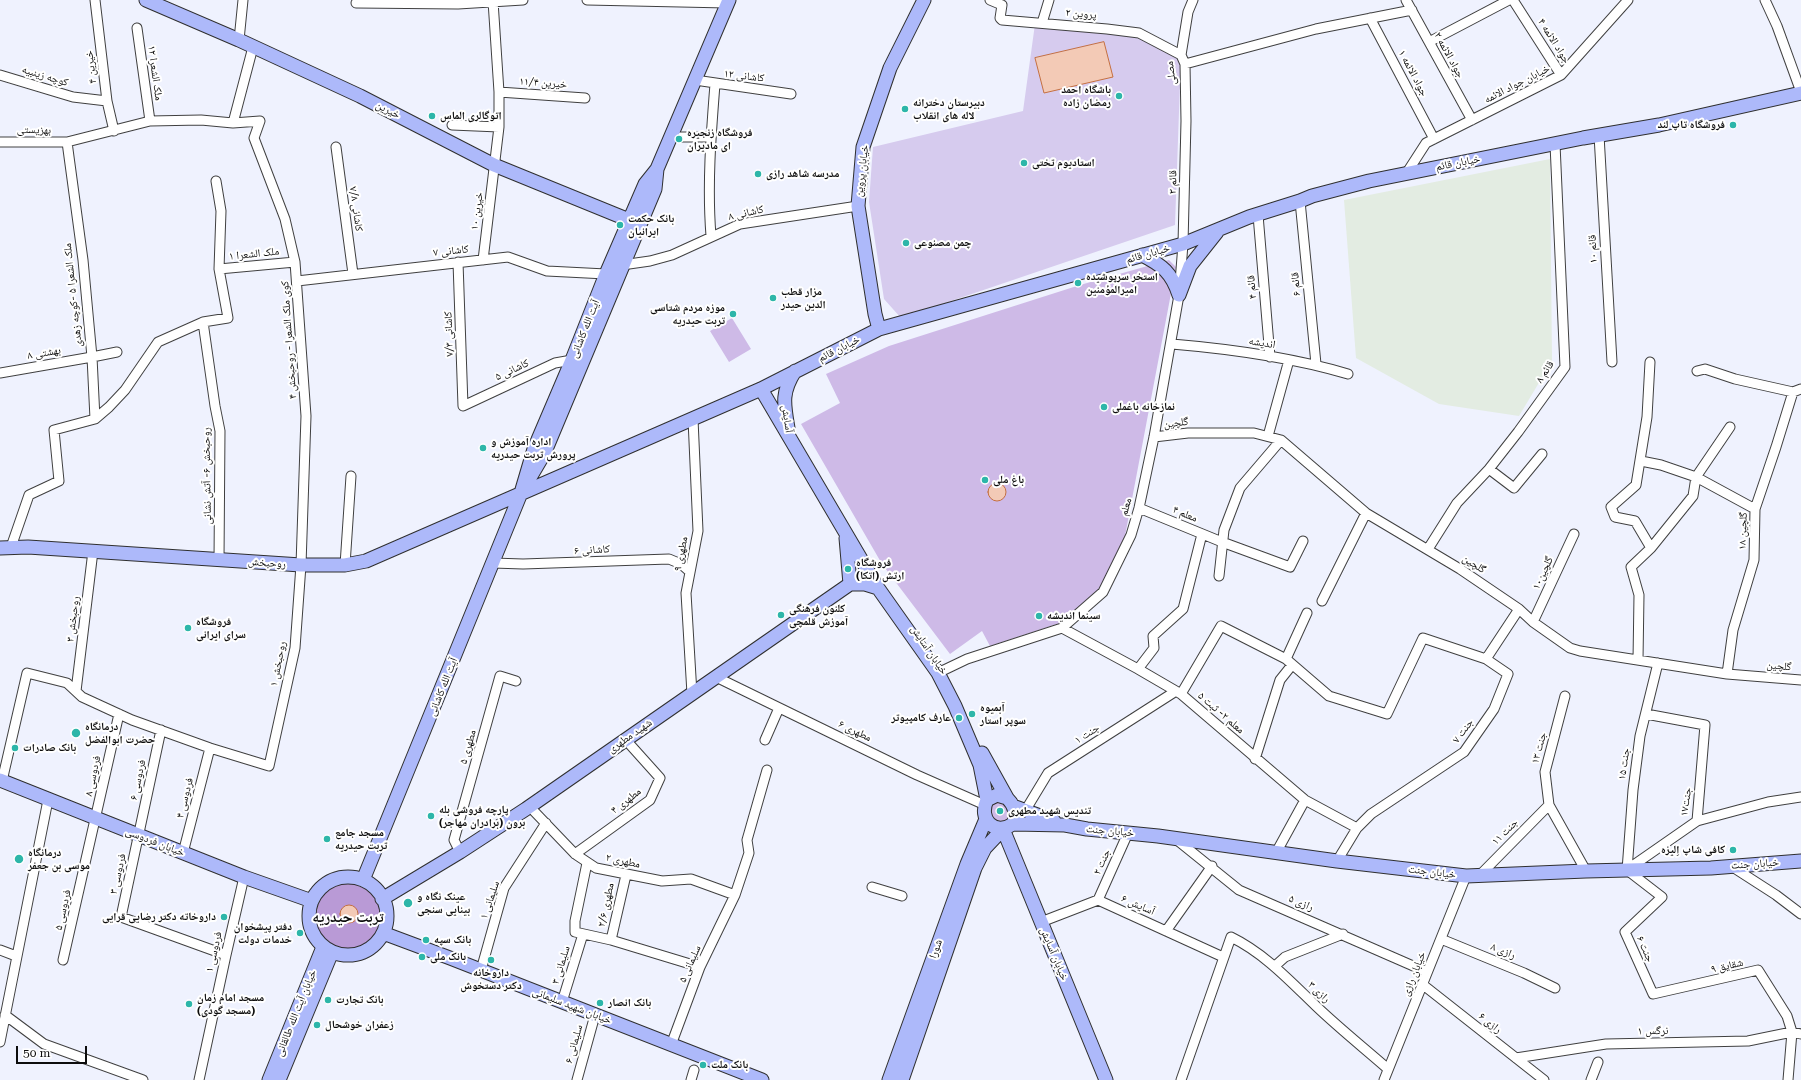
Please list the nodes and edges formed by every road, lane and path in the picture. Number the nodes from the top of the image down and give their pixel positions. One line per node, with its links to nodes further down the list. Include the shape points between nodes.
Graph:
1 (95, 0): 37 (street, خیرین ۴)
2 (146, 0): 24 (street, خیرین)
3 (243, 0): 24 (street)
4 (523, 0): 16 (street)
5 (587, 0): 17 (street)
6 (924, 0): 59 (street, خیابان پروین, via 890,68 863,148)
7 (990, 0): 22 (street, پروین ۲, via 1002,5 1001,19)
8 (1049, 0): 22 (street)
9 (1193, 0): 27 (street, مصلی, via 1188,12)
10 (1406, 0): 19 (street, جواد الائمه ۲)
11 (1487, 0): 20 (street)
12 (1509, 0): 20 (street)
13 (1514, 0): 30 (street, جواد الائمه ۴)
14 (1628, 0): 30 (street, خیابان جواد الائمه)
15 (1765, 0): 34 (street)
16 (493, 1): 18 (street, via 458,4); 33 (street, خیرین ۱۰)
17 (728, 1): 31 (street, آیت الله کاشانی)
18 (356, 3)
19 (1412, 10): 21 (street); 25 (street, جواد الائمه ۲)
20 (1490, 10): 25 (street)
21 (1370, 18): 28 (street); 49 (street, جواد الائمه ۱)
22 (1042, 23): 27 (street, پروین ۲, via 1139,33)
23 (137, 28): 39 (street, ملک الشعرا ۱۲)
24 (239, 40): 26 (street, خیرین)
25 (1429, 42): 38 (street, جواد الائمه ۲)
26 (253, 47): 42 (street); 54 (street, خیرین, via 360,96)
27 (1181, 55): 28 (street, مصلی)
28 (1185, 64): 41 (street, مصلی)
29 (0, 75): 37 (street, کوچه زینبیه, via 73,97)
30 (1561, 75): 38 (street, خیابان جواد الائمه)
31 (695, 80): 32 (street, کاشانی ۱۲); 47 (street, آیت الله کاشانی)
32 (714, 84): 35 (street, کاشانی ۱۲); 48 (street)
33 (499, 92): 36 (street, خیرین ۱۱/۴); 44 (street, خیرین ۱۰)
34 (1801, 93): 46 (street, خیابان قائم, via 1659,126)
35 (791, 94)
36 (585, 98)
37 (107, 101): 45 (street, خیرین ۴)
38 (1472, 120): 49 (street, خیابان جواد الائمه)
39 (150, 121): 42 (street, بهزیستی, via 201,120); 45 (street, بهزیستی)
40 (260, 121): 42 (street, بهزیستی); 67 (street, کوی ملک الشعرا - روحبخش ۴, via 254,138 285,219)
41 (1186, 121): 64 (street, قائم ۳)
42 (233, 123)
43 (452, 125): 44 (street)
44 (499, 128): 54 (street, خیرین ۱۰)
45 (114, 131): 51 (street, بهزیستی)
46 (1599, 135): 52 (street, خیابان قائم); 83 (street, قائم ۱۰)
47 (671, 136): 48 (street); 55 (street, آیت الله کاشانی)
48 (710, 137): 63 (street, via 708,206)
49 (1434, 139): 56 (street, خیابان جواد الائمه, via 1426,143)
50 (0, 142): 51 (street, بهزیستی)
51 (67, 142): 79 (street, ملک الشعرا ۵ -کوچه زهدی, via 83,260)
52 (1555, 144): 56 (street, خیابان قائم); 102 (street, قائم ۸, via 1565,367)
53 (336, 147): 71 (street, کاشانی ۷/۸)
54 (494, 165): 61 (street, خیرین); 66 (street, خیرین ۱۰)
55 (657, 169): 61 (street, آیت الله کاشانی, via 645,184); 69 (street, آیت الله کاشانی, via 655,189)
56 (1406, 174): 58 (street, خیابان قائم, via 1369,181)
57 (216, 181): 70 (street, via 221,211)
58 (1300, 201): 60 (street, خیابان قائم); 85 (street, قائم ۶)
59 (858, 206): 63 (street, کاشانی ۸, via 740,224); 76 (street, خیابان پروین)
60 (1258, 215): 62 (street, خیابان قائم); 80 (street, قائم ۴)
61 (629, 220): 72 (street, آیت الله کاشانی)
62 (1220, 229): 64 (street, خیابان قائم); 74 (street, via 1190,266)
63 (711, 236): 69 (street, کاشانی ۸, via 672,255 650,261)
64 (1183, 244): 65 (street, خیابان قائم); 74 (street, معلم)
65 (1142, 256): 74 (street, via 1165,270 1175,282); 76 (street, خیابان قائم)
66 (483, 260): 68 (street, کاشانی ۷); 72 (street, کاشانی ۷, via 508,257 547,271)
67 (295, 262): 70 (street, ملک الشعرا ۱); 73 (street, کوی ملک الشعرا - روحبخش ۴)
68 (458, 262): 71 (street, کاشانی ۷); 92 (street, کاشانی ۷/۳)
69 (622, 264): 105 (street, آیت الله کاشانی, via 544,454)
70 (219, 269): 75 (street, ملک الشعرا ۱, via 228,318)
71 (353, 274): 73 (street, کاشانی ۷)
72 (606, 274): 81 (street, آیت الله کاشانی)
73 (297, 281): 120 (street, کوی ملک الشعرا - روحبخش ۴, via 306,416)
74 (1179, 295): 77 (street, معلم)
75 (203, 322): 93 (street, via 158,342 125,390); 118 (street, روحبخش ۶- آتش نشانی, via 220,431)
76 (879, 329): 86 (street, خیابان قائم)
77 (1172, 344): 80 (street, اندیشه); 97 (street, معلم)
78 (117, 352): 79 (street, ملک الشعرا ۵ -کوچه زهدی)
79 (92, 357): 88 (street, بهشتی ۸); 93 (street)
80 (1270, 357): 82 (street, اندیشه)
81 (572, 360): 92 (street, کاشانی ۵, via 555,363); 105 (street, آیت الله کاشانی, via 534,449)
82 (1289, 360): 85 (street, اندیشه); 96 (street)
83 (1612, 362)
84 (1650, 362): 101 (street, via 1648,417)
85 (1316, 364): 89 (street, اندیشه)
86 (795, 371): 90 (street, خیابان قائم); 98 (street, آسایش, via 787,383 784,397)
87 (1697, 371): 91 (street, via 1705,369 1735,379)
88 (0, 373)
89 (1348, 374)
90 (761, 389): 94 (street, خیابان قائم); 98 (street, آسایش)
91 (1797, 390): 107 (street, گلچین ۱۸)
92 (463, 406)
93 (95, 419): 114 (street, via 54,430 59,481 29,495)
94 (693, 419): 105 (street, خیابان قائم); 122 (street, مطهری ۹, via 698,531)
95 (1730, 427): 104 (street)
96 (1268, 436): 97 (street, گلچین, via 1254,433 1188,432); 99 (street, گلچین)
97 (1154, 437): 106 (street, معلم)
98 (790, 438): 109 (street, خیابان آسایش)
99 (1281, 440): 108 (street, گلچین); 113 (street, via 1240,488)
100 (1542, 454): 102 (street, via 1514,488)
101 (1641, 461): 104 (street); 115 (street, via 1636,485 1611,506 1615,517 1635,521)
102 (1489, 469): 116 (street, قائم ۸, via 1457,503)
103 (351, 476): 121 (street)
104 (1696, 477): 107 (street); 115 (street, via 1693,496)
105 (521, 494): 119 (street, آیت الله کاشانی); 121 (street, روحبخش, via 366,561)
106 (1139, 508): 110 (street, معلم ۴); 131 (street, معلم, via 1131,535 1103,592)
107 (1755, 509): 138 (street, گلچین ۱۸, via 1754,560 1733,630)
108 (1366, 513): 116 (street, گلچین); 127 (street)
109 (845, 532): 123 (street, خیابان آسایش); 125 (street, خیابان آسایش)
110 (1202, 534): 113 (street, معلم ۴); 136 (street, via 1183,609 1153,636 1154,648)
111 (1574, 534): 130 (street, گلچین۱۰)
112 (1303, 541): 113 (street, معلم ۴, via 1290,567)
113 (1222, 542): 124 (street)
114 (6, 548): 117 (street, روحبخش)
115 (1651, 548): 133 (street, via 1631,567 1639,595)
116 (1428, 550): 128 (street, گلچین)
117 (93, 551): 118 (street, روحبخش); 142 (street, روحبخش ۳)
118 (219, 560): 120 (street, روحبخش)
119 (493, 563): 122 (street, کاشانی ۶, via 669,560 681,564); 180 (street, آیت الله کاشانی)
120 (300, 565): 121 (street, روحبخش); 152 (street, روحبخش ۱, via 295,648 269,766)
121 (345, 565)
122 (690, 572): 144 (street, مطهری ۹, via 686,593)
123 (871, 575): 126 (street, خیابان آسایش); 137 (street, خیابان آسایش, via 884,585)
124 (1219, 576)
125 (850, 584): 126 (street, via 865,584); 139 (street, شهید مطهری)
126 (878, 588): 159 (street, خیابان آسایش, via 938,673 955,706 980,765)
127 (1322, 601)
128 (1519, 609): 130 (street, گلچین); 132 (street)
129 (1306, 613): 134 (street)
130 (1533, 622): 133 (street, گلچین, via 1570,648)
131 (1062, 628): 136 (street, معلم ۲- ثبت ۵); 137 (street, معلم, via 966,658)
132 (1486, 659): 134 (street, via 1423,638 1387,714 1329,696); 169 (street, جنت ۷, via 1508,674 1494,709 1464,752 1371,814)
133 (1638, 660): 135 (street, گلچین)
134 (1289, 662): 143 (street, via 1221,626); 153 (street, via 1280,680)
135 (1658, 663): 138 (street, گلچین); 148 (street, جنت ۱۵)
136 (1138, 669): 143 (street, معلم ۲- ثبت ۵)
137 (944, 670): 160 (street, خیابان آسایش, via 985,762)
138 (1727, 674): 140 (street, گلچین)
139 (716, 677): 144 (street, شهید مطهری); 146 (street, مطهری ۶)
140 (1801, 680)
141 (516, 681): 173 (street, مطهری ۵, via 500,676 454,840)
142 (76, 691): 147 (street, via 82,698); 155 (street, via 67,683 27,673)
143 (1179, 693): 153 (street, معلم ۲- ثبت ۵); 160 (street, جنت ۱, via 1048,773)
144 (692, 694): 150 (street, شهید مطهری)
145 (1565, 696): 161 (street, جنت ۱۳, via 1545,772)
146 (779, 708): 151 (street); 159 (street, مطهری ۶, via 917,775)
147 (119, 714): 149 (street); 163 (street, فردوسی ۸)
148 (1646, 714): 165 (street, جنت۱۷, via 1705,725); 184 (street, جنت ۱۵, via 1640,736 1633,790)
149 (161, 730): 152 (street); 171 (street, فردوسی ۶)
150 (624, 739): 162 (street, شهید مطهری); 176 (street, مطهری ۴, via 660,778 650,800)
151 (764, 740)
152 (210, 748): 175 (street, فردوسی ۴)
153 (1255, 759): 158 (street, معلم ۲- ثبت ۵)
154 (767, 770): 191 (street, سلیمانی ۵, via 747,840 749,852)
155 (1, 781): 157 (street, خیابان فردوسی)
156 (1801, 797): 165 (street, via 1768,802)
157 (48, 800): 163 (street, خیابان فردوسی); 207 (street)
158 (1305, 800): 169 (street, معلم ۲- ثبت ۵); 174 (street)
159 (986, 803): 160 (street, via 998,795); 164 (street)
160 (1015, 805): 167 (street, خیابان جنت); 168 (street, via 1015,818)
161 (1549, 805): 183 (street, جنت ۱۳); 186 (street, جنت ۱۱)
162 (529, 806): 166 (street, مطهری ۲); 173 (street, شهید مطهری)
163 (96, 819): 171 (street, خیابان فردوسی); 209 (street, فردوسی ۵)
164 (986, 819): 168 (street, via 992,826); 235 (street, شورا, via 967,864)
165 (1697, 821): 184 (street, جنت۱۷)
166 (546, 823): 176 (street, مطهری ۲); 212 (street, سلیمانی ۱, via 504,888)
167 (1065, 825): 168 (street, خیابان جنت); 170 (street, خیابان جنت)
168 (1008, 827): 197 (street, خیابان آسایش); 236 (street, شورا, via 985,848 976,868)
169 (1357, 828): 177 (street, جنت ۷)
170 (1128, 832): 172 (street, خیابان جنت); 195 (street, جنت ۲)
171 (139, 836): 175 (street, خیابان فردوسی); 206 (street, فردوسی ۳, via 121,917)
172 (1176, 839): 174 (street, خیابان جنت); 181 (street, رازی ۵)
173 (460, 852): 190 (street, شهید مطهری)
174 (1277, 852): 177 (street, خیابان جنت)
175 (183, 853): 187 (street, خیابان فردوسی)
176 (575, 854): 179 (street, مطهری ۲)
177 (1337, 861): 186 (street, خیابان جنت)
178 (1801, 861): 182 (street, خیابان جنت)
179 (587, 863): 185 (street, مطهری ۲, via 596,868); 200 (street, via 575,921 575,932)
180 (371, 864): 188 (street, آیت الله کاشانی); 190 (street, via 376,883)
181 (1212, 866): 198 (street); 201 (street, رازی ۵, via 1239,890)
182 (1731, 866): 184 (street, خیابان جنت); 196 (street)
183 (1586, 870): 184 (street, خیابان جنت); 186 (street, خیابان جنت)
184 (1626, 870): 215 (street, جنت ۶, via 1662,897 1625,932 1653,994)
185 (626, 875): 191 (street, مطهری ۲, via 662,881 691,879); 203 (street, مطهری ۲/۶)
186 (1472, 876): 202 (street, خیابان رازی)
187 (244, 877): 194 (street, خیابان فردوسی); 206 (street, فردوسی ۱)
188 (363, 880): 193 (street, via 374,888); 194 (street, via 349,877 335,879 319,889)
189 (872, 887): 192 (street)
190 (395, 892): 193 (street, شهید مطهری)
191 (735, 895): 211 (street, سلیمانی ۵)
192 (902, 896)
193 (382, 899): 199 (street, via 386,910 386,922)
194 (312, 900): 204 (street, via 309,913 310,927 316,939)
195 (1098, 900): 197 (street); 198 (street, آسایش ۶)
196 (1801, 914)
197 (1041, 922): 237 (street, خیابان آسایش)
198 (1166, 931): 208 (street, آسایش ۶)
199 (382, 933): 204 (street, via 374,945 362,952 348,955); 212 (street, خیابان شهید سلیمانی)
200 (583, 934): 203 (street); 217 (street, سلیمانی ۳)
201 (1343, 934): 210 (street, via 1284,957); 213 (street, رازی ۵)
202 (1440, 939): 213 (street, خیابان رازی); 216 (street, رازی ۸)
203 (611, 940): 211 (street)
204 (328, 949): 230 (street, خیابان آیت الله طالقانی); 231 (street, خیابان آیت الله طالقانی)
205 (0, 950): 207 (street)
206 (226, 955): 229 (street, فردوسی ۱)
207 (16, 956): 219 (street)
208 (1223, 957): 210 (street, رازی ۳, via 1231,937); 238 (street)
209 (63, 960)
210 (1275, 966): 226 (street, رازی ۳)
211 (700, 967): 223 (street, سلیمانی ۵)
212 (481, 970): 217 (street, خیابان شهید سلیمانی)
213 (1427, 972): 214 (street, خیابان رازی)
214 (1422, 984): 224 (street, رازی ۶); 226 (street, خیابان رازی)
215 (1702, 984): 220 (street, شقایق ۹, via 1758,970 1787,1016)
216 (1555, 988)
217 (562, 1002): 218 (street, خیابان شهید سلیمانی)
218 (595, 1015): 223 (street, خیابان شهید سلیمانی); 232 (street, سلیمانی ۶)
219 (5, 1016): 222 (street); 228 (street, via 44,1044)
220 (1792, 1032): 221 (street); 224 (street, نرگس ۱, via 1748,1041 1606,1044); 242 (street, شقایق ۹)
221 (1801, 1034)
222 (0, 1042)
223 (671, 1045): 234 (street, خیابان شهید سلیمانی)
224 (1516, 1058): 240 (street, رازی ۶)
225 (1598, 1062): 241 (street)
226 (1388, 1069): 239 (street, خیابان رازی)
227 (694, 1070): 233 (street)
228 (143, 1080)
229 (199, 1080)
230 (269, 1080)
231 (279, 1080)
232 (577, 1080)
233 (691, 1080)
234 (762, 1080)
235 (889, 1080)
236 (902, 1080)
237 (1106, 1080)
238 (1181, 1080)
239 (1384, 1080)
240 (1544, 1080)
241 (1590, 1080)
242 (1788, 1080)

